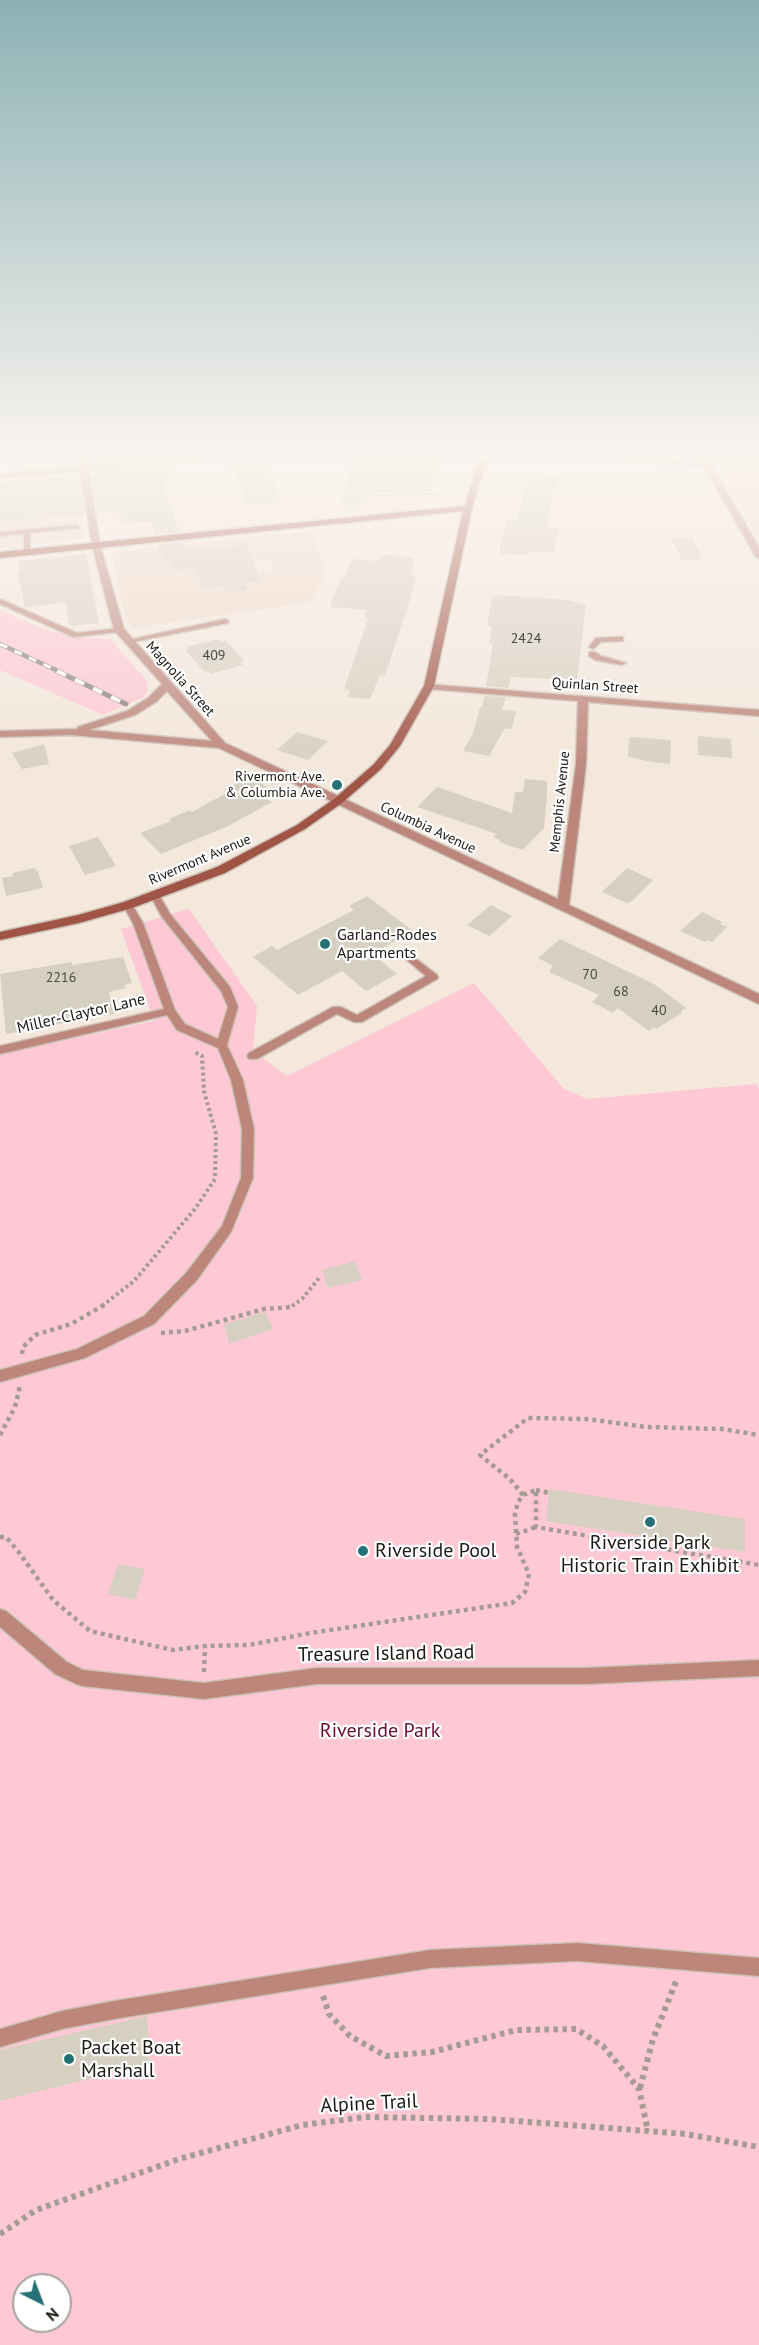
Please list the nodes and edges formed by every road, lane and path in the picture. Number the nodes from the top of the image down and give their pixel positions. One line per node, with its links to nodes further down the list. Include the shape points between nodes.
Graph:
1 (101, 564): 5 (street, Magnolia Street)
2 (456, 564): 10 (main road, Rivermont Avenue)
3 (0, 601): 5 (lane, via 76,635)
4 (225, 621): 7 (lane)
5 (119, 630): 7 (street, Magnolia Street)
6 (620, 639): 8 (lane, via 599,640 593,650 598,658)
7 (128, 641): 9 (street, Magnolia Street)
8 (622, 663)
9 (166, 686): 13 (street, Columbia Avenue, via 131,713); 15 (street, Magnolia Street)
10 (429, 686): 11 (street, Quinlan Street); 16 (main road, Rivermont Avenue, via 395,746)
11 (583, 699): 12 (street, Quinlan Street); 19 (street, Memphis Avenue, via 581,764)
12 (759, 713)
13 (72, 732): 14 (street, Columbia Avenue); 15 (street, Columbia Avenue)
14 (0, 734)
15 (221, 745): 16 (street, Columbia Avenue)
16 (338, 801): 17 (main road, Rivermont Avenue, via 265,849); 19 (street, Columbia Avenue)
17 (155, 895): 18 (main road, Rivermont Avenue); 24 (lane, via 166,915 226,990 233,1007)
18 (128, 905): 20 (main road, Rivermont Avenue); 23 (lane)
19 (563, 907): 22 (street, Columbia Avenue)
20 (0, 936)
21 (411, 958): 27 (lane, via 433,977 358,1019 337,1010)
22 (759, 999)
23 (170, 1011): 24 (lane, via 181,1027); 26 (lane, Miller-Claytor Lane)
24 (222, 1045): 29 (lane, via 237,1080 248,1129 247,1178 227,1228 192,1276 149,1320)
25 (184, 1046): 30 (path, via 202,1056 204,1090 216,1134 215,1179 134,1281 100,1308 71,1324 34,1335 22,1347)
26 (0, 1050)
27 (253, 1056)
28 (320, 1277): 29 (path, via 291,1307 264,1309 166,1334)
29 (133, 1329): 30 (lane, via 80,1354)
30 (20, 1371): 31 (lane); 32 (path, via 15,1407)
31 (0, 1376)
32 (0, 1435)
33 (759, 1435): 36 (path, via 587,1419 528,1418 480,1455 510,1479)
34 (536, 1490): 35 (path); 36 (path); 37 (path)
35 (549, 1492)
36 (523, 1496): 38 (path, via 515,1514)
37 (536, 1527): 38 (path); 40 (path)
38 (516, 1534): 42 (path, via 517,1547 529,1574 525,1592 512,1603 249,1645)
39 (0, 1537): 42 (path, via 6,1537 18,1551 53,1600 90,1631 173,1650)
40 (759, 1564)
41 (0, 1617): 44 (lane, Treasure Island Road, via 62,1668 82,1678)
42 (205, 1646): 44 (path)
43 (759, 1668): 44 (lane, Treasure Island Road, via 586,1676 317,1676)
44 (204, 1691)
45 (684, 1961): 46 (lane); 47 (lane, via 577,1953 430,1959); 49 (path, via 653,2039)
46 (759, 1966)
47 (316, 1978): 48 (lane, via 114,2010); 49 (path, via 329,2014 350,2036 386,2056 432,2052 516,2030 576,2029 603,2046)
48 (0, 2038)
49 (639, 2089): 50 (path)
50 (648, 2131): 51 (path, Alpine Trail); 52 (path, Alpine Trail, via 489,2119 399,2117 302,2125 178,2159 36,2210)
51 (759, 2147)
52 (0, 2234)

